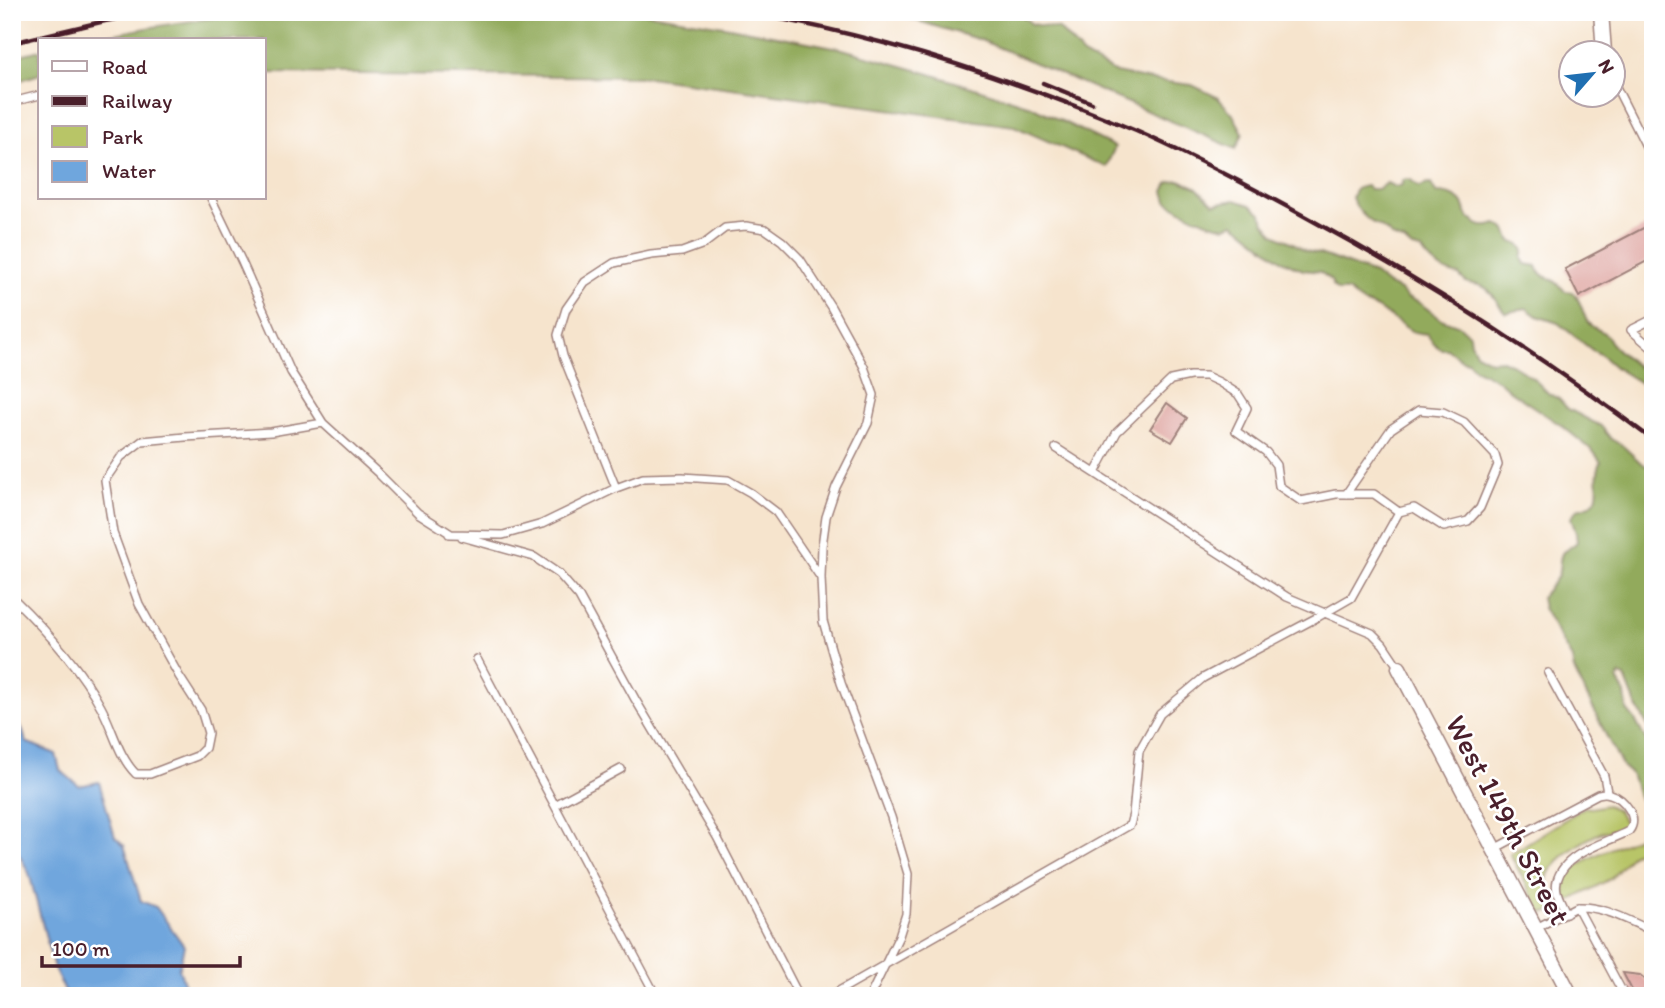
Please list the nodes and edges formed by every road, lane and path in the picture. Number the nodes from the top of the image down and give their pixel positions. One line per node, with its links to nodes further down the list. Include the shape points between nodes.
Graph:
1 (1601, 12): 2 (street)
2 (1603, 38)
3 (38, 96): 4 (lane)
4 (12, 102)
5 (1626, 107): 6 (lane)
6 (1653, 160)
7 (212, 200): 10 (lane, via 291,372)
8 (1653, 319): 9 (lane, via 1631,330)
9 (1653, 349)
10 (323, 423): 16 (lane, via 418,513); 18 (lane, via 271,432 142,441 121,457 105,480 113,533 139,604 201,710 208,733 205,748 197,756 150,774 136,774 75,667)
11 (1056, 448): 12 (lane)
12 (1095, 473): 14 (lane, via 1117,432 1171,380 1206,376 1238,394 1247,408 1237,431 1276,465 1279,486 1301,500); 19 (lane, via 1287,597)
13 (616, 488): 16 (lane, via 542,524 503,535); 17 (lane, via 643,478 728,480 776,512); 17 (lane, via 563,356 558,335 566,309 585,282 614,262 682,252 725,229 765,229 800,259 864,367 874,395 868,422 826,517)
14 (1346, 494): 15 (lane, via 1374,494); 15 (lane, via 1391,429 1419,410 1443,412 1464,422 1495,454 1498,466 1480,508 1468,521 1444,527 1414,509)
15 (1399, 512): 19 (lane, via 1351,598)
16 (449, 534): 34 (lane, via 534,557 559,574 579,597 718,836)
17 (821, 578): 31 (lane, via 823,621 837,671 908,874 906,914)
18 (12, 597)
19 (1325, 613): 21 (lane, via 1372,633); 31 (lane, via 1203,678 1160,714 1139,751 1130,825)
20 (477, 659): 25 (lane)
21 (1399, 668): 26 (street, West 149th Street)
22 (1548, 674): 24 (lane, via 1604,776)
23 (621, 769): 25 (lane)
24 (1607, 792): 26 (lane); 28 (lane, via 1626,804 1633,827 1576,855 1566,867 1557,881)
25 (555, 805): 33 (lane)
26 (1494, 849): 29 (street, West 149th Street)
27 (1577, 907): 28 (lane); 30 (lane, via 1598,908); 32 (lane)
28 (1566, 913): 29 (lane)
29 (1535, 929): 37 (street, West 149th Street)
30 (1653, 933)
31 (885, 964): 35 (lane); 36 (lane)
32 (1623, 993)
33 (656, 996)
34 (799, 996)
35 (830, 996)
36 (870, 996)
37 (1571, 996)

